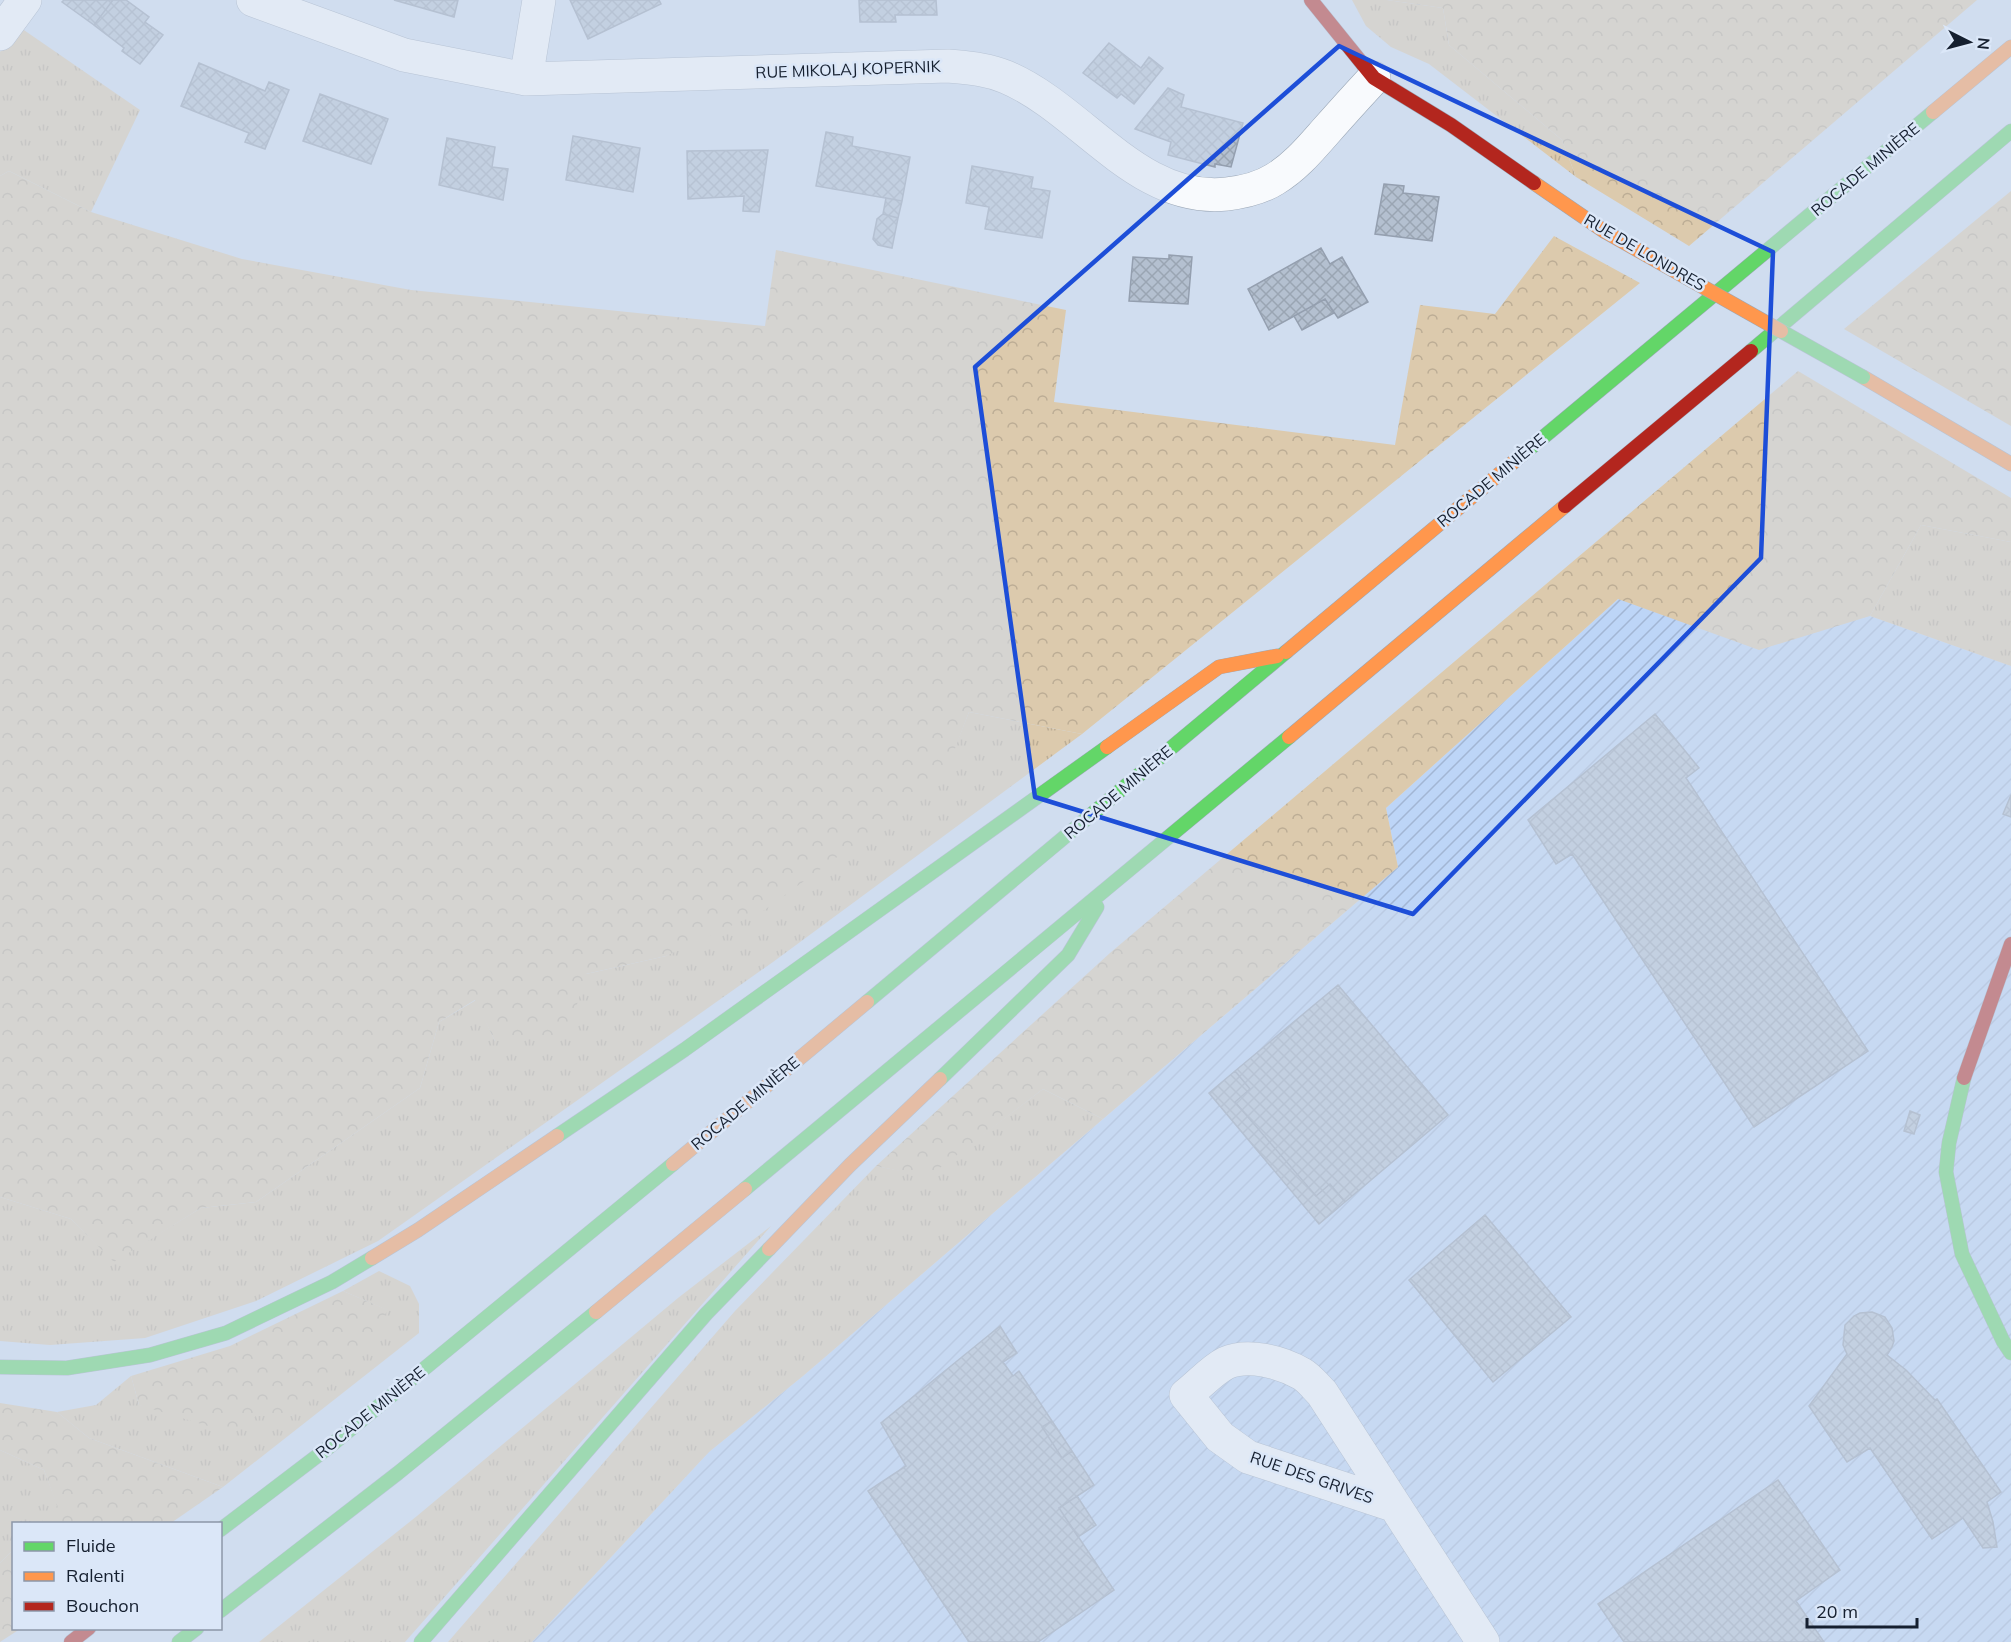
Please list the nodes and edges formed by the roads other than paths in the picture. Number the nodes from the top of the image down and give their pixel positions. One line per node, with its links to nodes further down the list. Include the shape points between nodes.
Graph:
1 (25, 0): 5 (street)
2 (253, 0): 8 (street, RUE MIKOLAJ KOPERNIK, via 404,55)
3 (539, 0): 8 (street)
4 (1311, 0): 7 (main road, RUE DE LONDRES)
5 (0, 34)
6 (2011, 47): 11 (main road, ROCADE MINIÈRE)
7 (1374, 78): 8 (street, RUE MIKOLAJ KOPERNIK, via 1300,160 1275,179 1245,192 1215,195 1183,192 1154,180 1042,98 1007,78 980,69 948,66); 10 (main road, RUE DE LONDRES, bridge, via 1451,125 1604,231)
8 (526, 79)
9 (2011, 131): 12 (main road)
10 (2011, 464)
11 (1282, 655): 15 (main road, via 1219,668 684,1050 418,1230 332,1282 226,1333 150,1355 67,1368); 17 (main road, ROCADE MINIÈRE, via 544,1271 329,1447)
12 (1109, 886): 18 (main road, via 443,1438); 23 (main road, via 1068,956 850,1165 706,1314)
13 (2011, 944): 14 (main road, via 1966,1069 1946,1172 1962,1254)
14 (2011, 1353)
15 (0, 1367)
16 (1393, 1505): 16 (street, RUE DES GRIVES, via 1322,1393 1304,1375 1257,1359 1238,1358 1224,1364 1186,1395 1220,1437 1248,1457); 24 (street, RUE DES GRIVES)
17 (222, 1528)
18 (222, 1609)
19 (88, 1630): 21 (main road)
20 (196, 1630): 22 (main road)
21 (71, 1642)
22 (179, 1642)
23 (421, 1642)
24 (1483, 1642)

